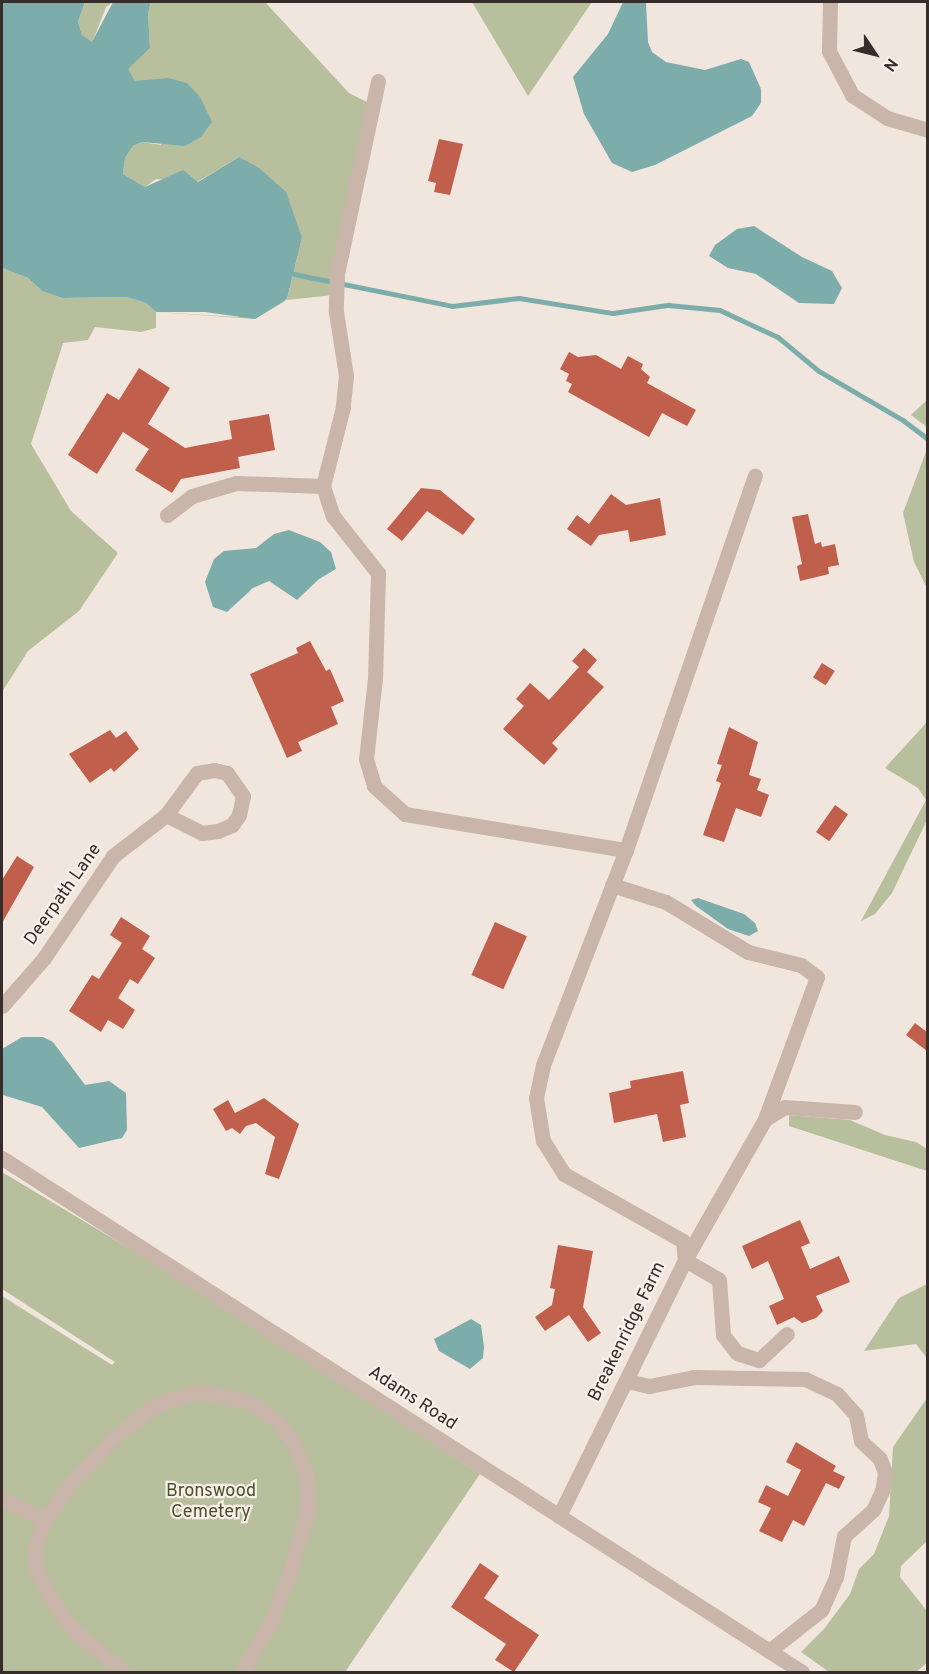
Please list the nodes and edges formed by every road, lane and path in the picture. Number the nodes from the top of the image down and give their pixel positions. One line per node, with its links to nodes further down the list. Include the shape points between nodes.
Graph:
1 (831, 2): 3 (street, via 830,51 852,94 887,118)
2 (378, 81): 5 (street, via 336,280 346,376 341,417)
3 (927, 130)
4 (755, 476): 8 (street, Breakenridge Farm)
5 (323, 486): 6 (street, via 236,483 192,496); 8 (street, via 333,516 378,573 375,678 366,759 374,786 405,814)
6 (167, 514)
7 (166, 815): 7 (street, Deerpath Lane, via 197,773 227,773 243,796 240,815 232,825 218,831 202,832); 10 (street, Deerpath Lane, via 113,856 44,958)
8 (626, 850): 9 (street, Breakenridge Farm)
9 (612, 885): 12 (street, via 666,902 748,952 801,964 817,977); 14 (street, Breakenridge Farm, via 543,1065 536,1098 538,1125 552,1160 564,1174 683,1241)
10 (2, 1006)
11 (855, 1112): 12 (street, via 785,1107)
12 (765, 1119): 14 (street)
13 (2, 1158): 18 (street, Adams Road)
14 (685, 1260): 15 (street, via 719,1280 723,1335 737,1353 759,1360); 16 (street, Breakenridge Farm)
15 (787, 1334)
16 (627, 1381): 18 (street, Breakenridge Farm); 20 (street, via 649,1386 695,1377 805,1379 837,1394 856,1415 861,1441 879,1459 885,1473 882,1491 873,1510 844,1536 836,1577 821,1610)
17 (2, 1499): 19 (street)
18 (560, 1516): 20 (street, Adams Road)
19 (45, 1520): 21 (street, via 34,1558 41,1584 78,1634); 22 (street, via 93,1457 136,1419 170,1399 218,1393 263,1410 294,1444 309,1492 290,1571 273,1617)
20 (769, 1651): 23 (street, Adams Road)
21 (124, 1672)
22 (242, 1672)
23 (802, 1672)

